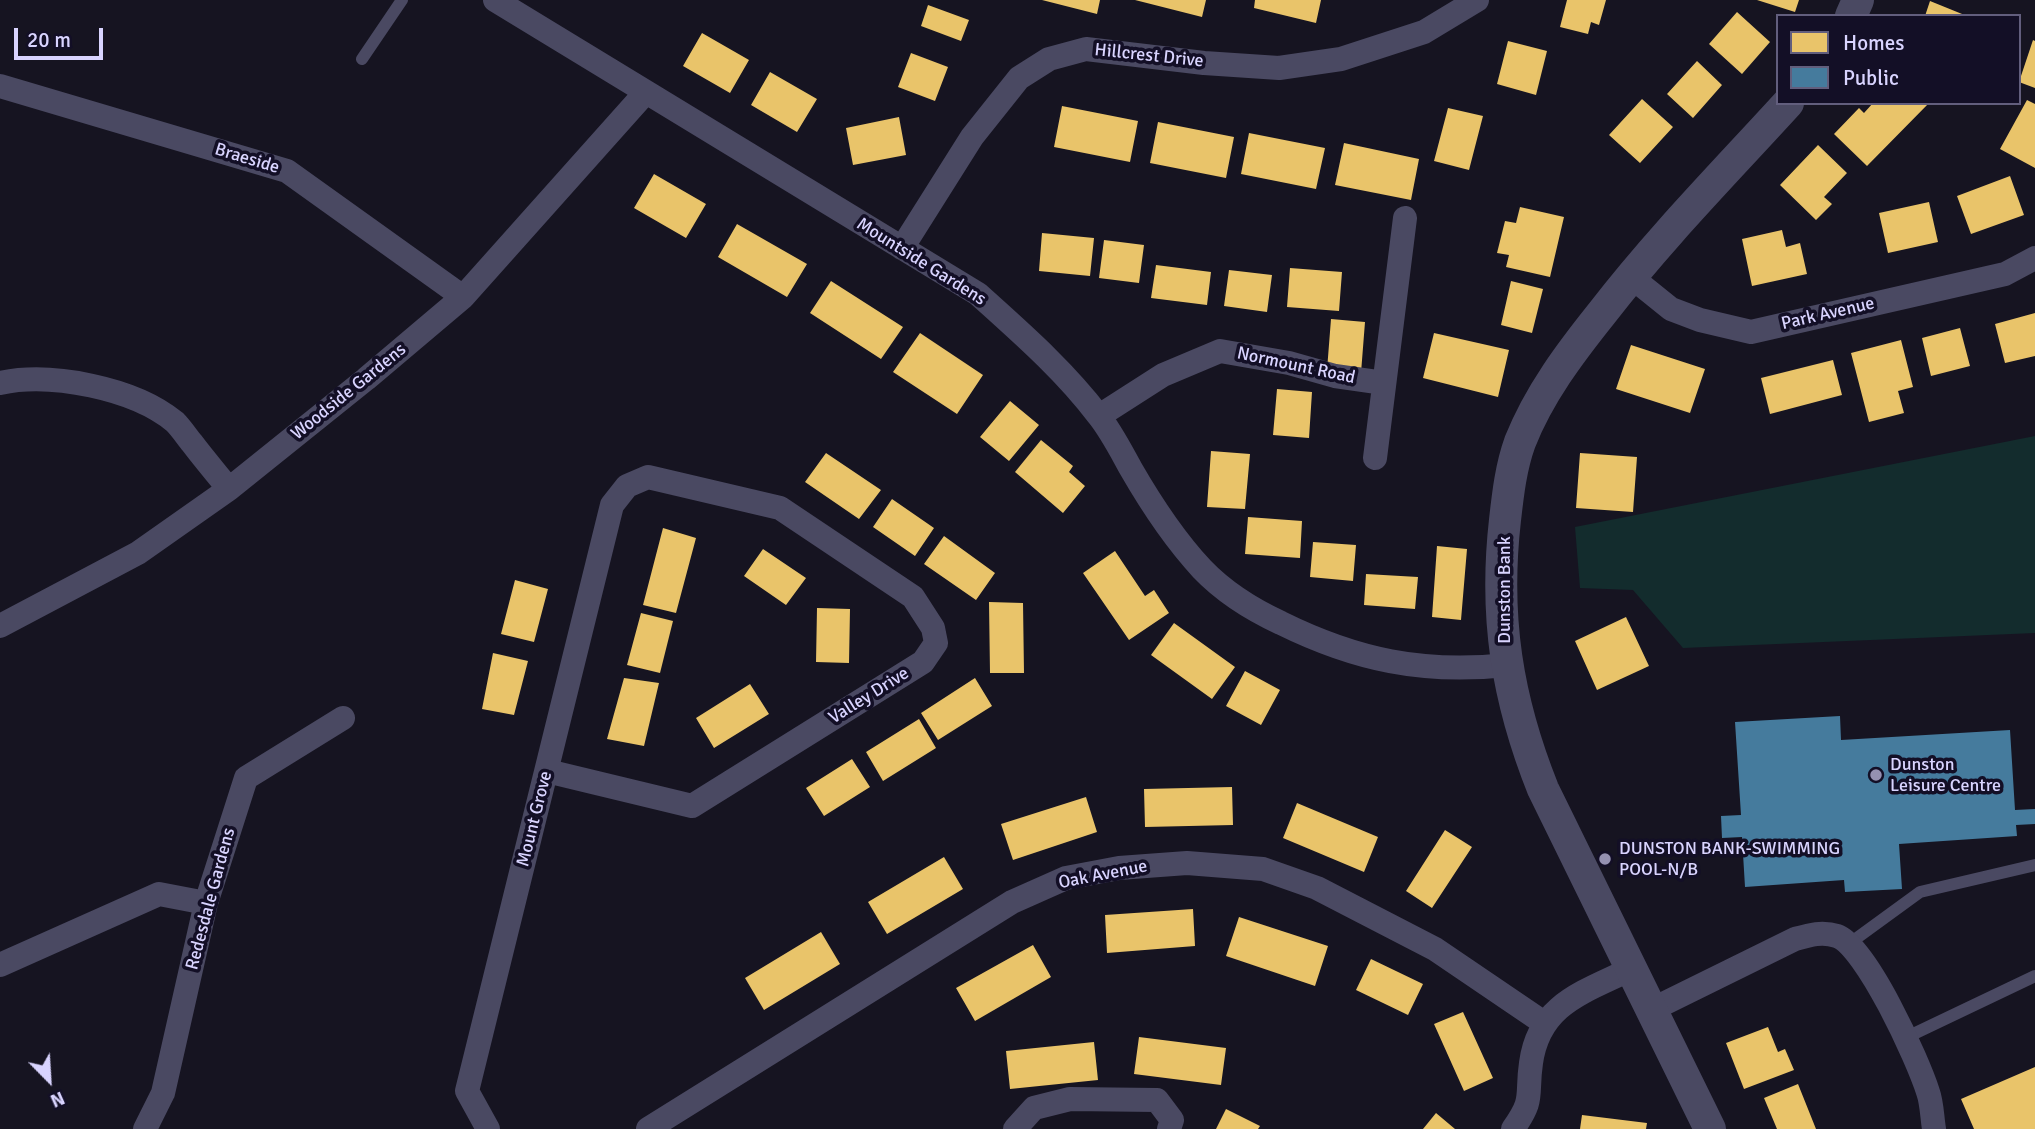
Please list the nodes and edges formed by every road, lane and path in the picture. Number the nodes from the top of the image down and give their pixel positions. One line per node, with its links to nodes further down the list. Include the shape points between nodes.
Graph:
1 (402, 0): 4 (lane)
2 (495, 0): 6 (street, Mountside Gardens)
3 (1477, 0): 9 (street, Hillcrest Drive, via 1424,32 1342,59 1279,68 1086,49 1049,59 1019,78 972,137)
4 (362, 59)
5 (0, 86): 12 (street, Braeside, via 286,171)
6 (646, 92): 9 (street, Mountside Gardens); 12 (street, Woodside Gardens)
7 (1786, 105): 11 (street, Dunston Bank)
8 (1405, 218): 14 (street)
9 (902, 248): 15 (street, Mountside Gardens, via 978,294 1038,348)
10 (2035, 258): 11 (street, Park Avenue, via 2005,274 1751,332 1671,309)
11 (1630, 276): 20 (street, Dunston Bank, via 1556,375 1520,443 1510,479 1502,548)
12 (463, 297): 17 (street, Woodside Gardens)
13 (0, 383): 17 (street, via 63,381 112,391 145,404 175,423)
14 (1384, 383): 15 (street, Normount Road, via 1220,351 1163,375); 16 (street)
15 (1099, 416): 20 (street, Mountside Gardens, via 1148,498 1203,569 1260,613 1314,640 1397,664)
16 (1375, 458)
17 (229, 489): 19 (street, Woodside Gardens, via 138,553)
18 (611, 505): 22 (street, Mount Grove); 22 (street, Valley Drive, via 627,486 648,477 780,508 913,597 933,628 936,643 923,662 692,806)
19 (0, 626)
20 (1507, 665): 27 (street, Dunston Bank, via 1514,707 1543,789)
21 (343, 718): 24 (street, Redesdale Gardens, via 246,778)
22 (547, 771): 33 (street, Mount Grove, via 467,1091)
23 (2035, 865): 25 (lane, via 1920,892)
24 (206, 903): 26 (street, via 159,894); 32 (street, Redesdale Gardens, via 163,1093)
25 (1850, 943): 29 (street, via 1819,933 1795,939); 31 (street)
26 (0, 965)
27 (1633, 968): 29 (street, Dunston Bank); 30 (street, via 1570,999)
28 (2035, 976): 31 (lane)
29 (1653, 1009): 38 (street, Dunston Bank)
30 (1544, 1023): 34 (street, Oak Avenue, via 1435,949 1317,888 1263,869 1186,863 1119,868 1066,878 1012,902); 37 (street, via 1534,1045 1528,1109)
31 (1905, 1038): 39 (street, via 1929,1094)
32 (145, 1129)
33 (488, 1129)
34 (648, 1129)
35 (1015, 1129): 36 (street, via 1034,1108 1070,1099 1157,1100 1172,1120)
36 (1169, 1129)
37 (1513, 1129)
38 (1710, 1129)
39 (1934, 1129)

